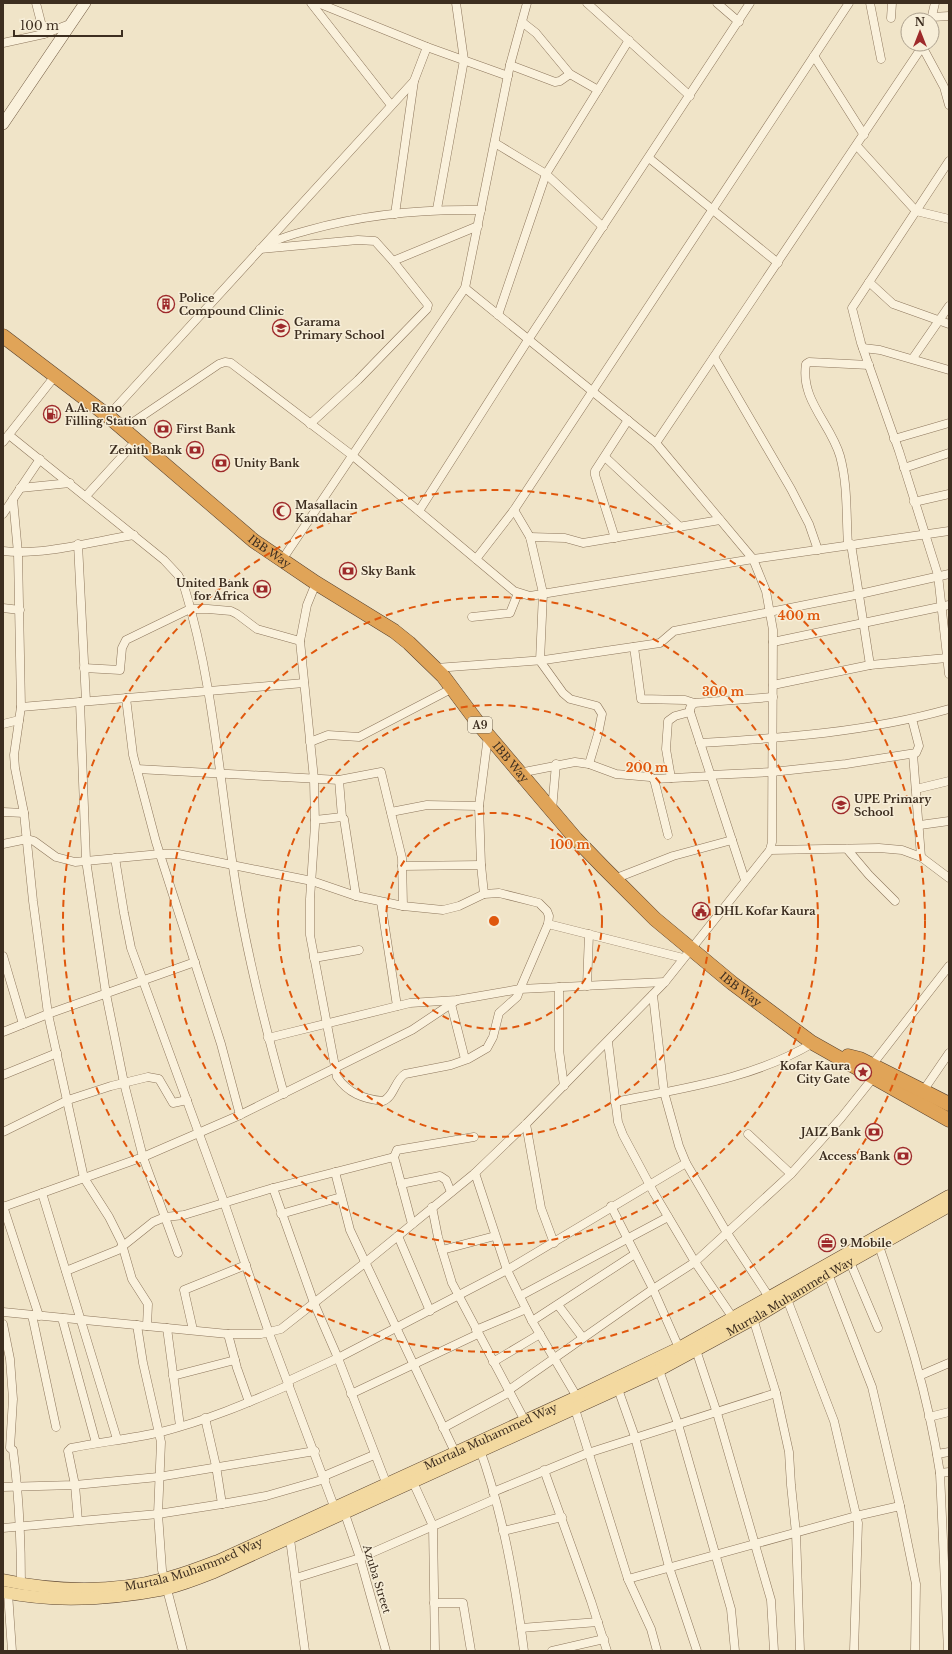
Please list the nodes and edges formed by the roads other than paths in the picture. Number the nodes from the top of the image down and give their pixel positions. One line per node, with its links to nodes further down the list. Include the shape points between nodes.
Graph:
1 (36, 3): 17 (street)
2 (84, 3): 16 (street)
3 (311, 3): 32 (street)
4 (318, 3): 20 (street)
5 (456, 3): 25 (street)
6 (527, 3): 14 (street)
7 (587, 3): 18 (street)
8 (717, 3): 15 (street)
9 (750, 3): 15 (street)
10 (849, 3): 23 (street)
11 (870, 3): 24 (street)
12 (892, 3): 13 (street)
13 (891, 18)
14 (522, 22): 26 (street); 27 (street, via 536,33)
15 (739, 22): 31 (street)
16 (70, 24): 17 (street); 34 (street)
17 (44, 34): 19 (street)
18 (629, 40): 30 (street); 31 (street)
19 (3, 43)
20 (427, 47): 25 (street); 29 (street)
21 (920, 52): 35 (street)
22 (927, 52): 33 (street, via 944,87)
23 (814, 56): 35 (street); 43 (street)
24 (881, 59)
25 (464, 60): 28 (street); 41 (street)
26 (510, 65): 27 (street, via 555,82); 28 (street)
27 (570, 74): 30 (street)
28 (508, 76): 36 (street)
29 (414, 81): 32 (street); 45 (street)
30 (598, 90): 40 (street)
31 (690, 96): 38 (street)
32 (391, 105): 49 (street)
33 (949, 105)
34 (3, 124)
35 (864, 136): 37 (street)
36 (495, 143): 40 (street); 42 (street)
37 (857, 146): 44 (street); 51 (street)
38 (649, 158): 43 (street); 48 (street)
39 (949, 161): 44 (street)
40 (546, 174): 48 (street); 55 (street)
41 (438, 209): 42 (street); 45 (street)
42 (481, 210): 47 (street)
43 (712, 210): 51 (street); 66 (street)
44 (916, 210): 46 (street); 52 (street)
45 (395, 214): 49 (street, via 325,225 274,241)
46 (949, 219)
47 (478, 226): 50 (street); 53 (street)
48 (603, 227): 59 (street)
49 (260, 249): 50 (street, via 368,239 375,241); 67 (street)
50 (393, 261): 70 (street, via 426,301 427,309 358,380)
51 (778, 263): 61 (street)
52 (869, 282): 56 (street, via 893,304); 60 (street, via 852,308)
53 (465, 288): 55 (street); 78 (street)
54 (949, 306): 56 (street)
55 (498, 315): 59 (street)
56 (939, 320): 57 (street); 62 (street)
57 (949, 324)
58 (3, 336): 65 (highway, IBB Way / A9)
59 (528, 340): 66 (street); 89 (street)
60 (862, 346): 62 (street); 63 (street)
61 (714, 357): 76 (street); 100 (street, via 791,489 809,524)
62 (914, 357): 64 (street)
63 (869, 365): 73 (street); 99 (street, via 809,362 805,370 807,391 840,455)
64 (949, 370)
65 (55, 376): 67 (highway, IBB Way / A9); 72 (street)
66 (593, 392): 68 (street); 88 (street)
67 (108, 416): 71 (highway, IBB Way / A9)
68 (628, 420): 76 (street); 79 (street)
69 (949, 423): 73 (street)
70 (310, 424): 71 (street, via 231,363 225,362); 78 (street)
71 (124, 429): 74 (highway, IBB Way / A9)
72 (9, 434): 75 (street); 80 (street)
73 (894, 439): 81 (street)
74 (137, 440): 85 (street); 104 (highway, IBB Way / A9, via 254,541)
75 (3, 442)
76 (656, 443): 91 (street)
77 (949, 453): 81 (street)
78 (353, 456): 89 (street); 104 (street)
79 (605, 457): 92 (street); 97 (street, via 595,475)
80 (40, 459): 82 (street); 83 (street)
81 (904, 468): 87 (street)
82 (70, 483): 83 (street); 85 (street)
83 (20, 488): 86 (street)
84 (949, 494): 87 (street)
85 (86, 496): 95 (street)
86 (13, 499): 90 (street); 102 (street)
87 (914, 502): 94 (street)
88 (514, 510): 96 (street); 103 (street)
89 (419, 511): 103 (street)
90 (3, 514)
91 (720, 520): 92 (street); 105 (street)
92 (680, 527): 97 (street)
93 (949, 531): 94 (street)
94 (924, 534): 99 (street); 107 (street)
95 (134, 535): 98 (street); 114 (street, via 164,560 178,576 184,586)
96 (530, 537): 97 (street, via 564,538 583,543); 110 (street)
97 (615, 538)
98 (78, 544): 102 (street); 125 (street)
99 (850, 545): 100 (street); 111 (street)
100 (818, 550): 105 (street)
101 (3, 551): 102 (street)
102 (18, 553): 115 (street)
103 (476, 559): 109 (street)
104 (282, 560): 108 (highway, IBB Way / A9)
105 (752, 560): 110 (street); 116 (street, via 766,591)
106 (949, 574): 107 (street)
107 (938, 576): 111 (street); 112 (street)
108 (316, 583): 119 (street, via 304,618); 126 (highway, IBB Way / A9, via 394,631)
109 (518, 593): 110 (street, via 530,596); 117 (street, via 510,613)
110 (543, 593): 123 (street)
111 (860, 594): 116 (street); 118 (street)
112 (945, 605): 118 (street); 122 (street)
113 (3, 608): 115 (street)
114 (190, 609): 119 (street, via 231,611 257,629); 125 (street, via 126,640 122,648 120,670); 131 (street)
115 (20, 610): 136 (street)
116 (770, 612): 120 (street); 121 (street, via 674,631 660,643)
117 (472, 617)
118 (864, 623): 120 (street); 124 (street)
119 (300, 641): 128 (street)
120 (773, 642): 129 (street)
121 (634, 647): 123 (street); 135 (street, via 641,699 685,700)
122 (947, 658): 124 (street); 127 (street)
123 (540, 661): 126 (street); 148 (street, via 570,699 597,706 602,714)
124 (870, 665): 129 (street)
125 (84, 668): 134 (street)
126 (436, 668): 130 (highway, IBB Way / A9)
127 (949, 674)
128 (304, 682): 131 (street); 144 (street)
129 (773, 685): 132 (street)
130 (452, 689): 142 (highway, IBB Way / A9); 144 (street, via 359,737 328,735)
131 (207, 690): 133 (street); 152 (street)
132 (773, 697): 135 (street); 143 (street)
133 (126, 698): 134 (street); 149 (street)
134 (83, 701): 136 (street); 178 (street)
135 (694, 703): 138 (street)
136 (21, 707): 140 (street)
137 (949, 709): 139 (street)
138 (690, 712): 145 (street); 154 (street, via 668,721 666,749)
139 (912, 719): 143 (street, via 841,732); 146 (street, via 919,746)
140 (19, 720): 141 (street); 164 (street, via 14,755)
141 (3, 724)
142 (488, 736): 151 (highway, IBB Way / A9); 160 (street)
143 (772, 738): 145 (street); 150 (street)
144 (310, 742): 155 (street)
145 (700, 743): 153 (street)
146 (913, 754): 150 (street); 159 (street)
147 (556, 764): 148 (street); 151 (street); 161 (street)
148 (589, 764): 156 (street, via 616,774 650,776)
149 (137, 769): 152 (street); 175 (street)
150 (772, 772): 153 (street); 174 (street)
151 (519, 773): 161 (highway, IBB Way / A9)
152 (221, 774): 155 (street); 180 (street)
153 (711, 775): 154 (street); 171 (street)
154 (671, 778): 156 (street)
155 (314, 779): 157 (street); 166 (street)
156 (654, 779): 169 (street)
157 (339, 780): 163 (street, via 381,772); 165 (street)
158 (949, 781): 159 (street)
159 (916, 789): 168 (street)
160 (480, 806): 163 (street, via 427,805); 179 (street)
161 (552, 811): 183 (highway, IBB Way / A9)
162 (3, 812): 164 (street)
163 (391, 812): 181 (street)
164 (24, 813): 170 (street)
165 (342, 817): 166 (street); 187 (street)
166 (315, 820): 185 (street)
167 (949, 821): 168 (street)
168 (920, 825): 177 (street)
169 (668, 835)
170 (27, 839): 172 (street); 178 (street, via 66,861); 208 (street)
171 (732, 840): 183 (street, via 673,856); 184 (street)
172 (3, 844)
173 (847, 848): 174 (street); 177 (street, via 902,850); 189 (street, via 876,884)
174 (770, 850): 184 (street)
175 (160, 854): 176 (street); 180 (street, via 178,854); 197 (street)
176 (116, 858): 178 (street); 199 (street, Azuba Street, via 130,941)
177 (921, 858): 182 (street)
178 (86, 860): 204 (street)
179 (481, 865): 181 (street); 186 (street)
180 (232, 866): 185 (street); 212 (street, via 257,996)
181 (402, 866): 190 (street)
182 (949, 878)
183 (614, 879): 194 (highway, IBB Way / A9)
184 (745, 880): 194 (street)
185 (312, 881): 187 (street); 196 (street, via 310,913)
186 (484, 894): 190 (street, via 443,910); 191 (street, via 499,893 539,903 547,911)
187 (356, 896): 188 (street)
188 (381, 902): 190 (street); 207 (street)
189 (895, 902)
190 (403, 906)
191 (548, 924): 192 (street); 203 (street)
192 (589, 934): 194 (street); 201 (street)
193 (359, 950): 196 (street)
194 (687, 953): 200 (street); 214 (highway, IBB Way / A9)
195 (3, 956): 209 (street)
196 (314, 958): 210 (street)
197 (195, 962): 199 (street); 230 (street)
198 (949, 966): 219 (street)
199 (143, 980): 204 (street); 227 (street, Azuba Street)
200 (665, 982): 201 (street); 205 (street)
201 (587, 986): 202 (street)
202 (559, 987): 203 (street); 222 (street, via 559,1050)
203 (520, 989): 206 (street); 217 (street, via 517,997 499,1013 493,1037 487,1048)
204 (106, 994): 208 (street); 221 (street)
205 (653, 995): 213 (street); 224 (street)
206 (454, 1002): 207 (street, via 410,1003); 217 (street); 218 (street, via 412,1030)
207 (397, 1006): 210 (street)
208 (48, 1014): 209 (street); 215 (street)
209 (23, 1024): 211 (street)
210 (326, 1025): 212 (street); 218 (street)
211 (3, 1032)
212 (268, 1038): 225 (street)
213 (608, 1042): 222 (street); 228 (street)
214 (813, 1043): 219 (highway, IBB Way / A9); 224 (street, via 789,1058 749,1074)
215 (57, 1053): 220 (street); 226 (street)
216 (949, 1053): 223 (street)
217 (465, 1059): 218 (street, via 451,1066 405,1074 399,1079 389,1098 383,1101 364,1098 348,1090)
218 (334, 1070): 225 (street)
219 (872, 1071): 223 (highway); 231 (highway, IBB Way / A9); 242 (street, via 841,1118)
220 (3, 1075)
221 (124, 1083): 226 (street); 227 (street, via 154,1077 159,1079 173,1103); 237 (street)
222 (564, 1086): 232 (street)
223 (923, 1090): 229 (highway)
224 (664, 1092): 228 (street); 239 (street)
225 (284, 1094): 230 (street)
226 (68, 1100): 233 (street); 243 (street)
227 (187, 1100): 234 (street, Azuba Street)
228 (615, 1102): 245 (street, via 623,1135)
229 (949, 1104)
230 (240, 1115): 234 (street)
231 (949, 1120)
232 (526, 1124): 241 (street); 264 (street, via 542,1212)
233 (3, 1132)
234 (199, 1133): 237 (street); 251 (street, Azuba Street)
235 (748, 1134): 242 (street)
236 (474, 1137): 238 (street, via 400,1148)
237 (143, 1157): 243 (street); 257 (street)
238 (394, 1157): 240 (street); 244 (street)
239 (686, 1163): 245 (street); 260 (street)
240 (335, 1172): 246 (street); 250 (street)
241 (475, 1173): 247 (street); 262 (street)
242 (791, 1174): 260 (street)
243 (84, 1178): 248 (street); 265 (street, via 109,1216)
244 (401, 1184): 247 (street, via 440,1176 446,1180); 259 (street)
245 (650, 1185): 253 (street); 258 (street)
246 (273, 1188): 251 (street); 256 (street)
247 (451, 1192): 255 (street)
248 (42, 1193): 252 (street); 275 (street)
249 (949, 1196): 280 (main road, Murtala Muhammed Way)
250 (341, 1197): 256 (street); 270 (street, via 350,1230)
251 (224, 1202): 257 (street, via 184,1215); 273 (street, Azuba Street)
252 (3, 1206): 288 (street)
253 (611, 1206): 263 (street); 264 (street)
254 (949, 1206): 266 (main road, Murtala Muhammed Way)
255 (432, 1207): 259 (street); 267 (street)
256 (281, 1214): 282 (street)
257 (165, 1217): 265 (street, via 153,1222); 268 (street)
258 (668, 1217): 263 (street); 271 (street)
259 (412, 1224): 261 (street)
260 (727, 1233): 271 (street); 280 (street)
261 (398, 1236): 270 (street); 285 (street)
262 (495, 1236): 267 (street); 274 (street)
263 (628, 1237): 269 (street); 279 (street)
264 (554, 1243): 274 (street)
265 (123, 1246): 275 (street); 295 (street, via 132,1279 148,1304)
266 (880, 1246): 272 (main road, Murtala Muhammed Way); 314 (street)
267 (442, 1250): 278 (street)
268 (178, 1253)
269 (636, 1254): 277 (street); 283 (street)
270 (366, 1262): 282 (street); 297 (street)
271 (695, 1262): 277 (street); 290 (street)
272 (850, 1262): 276 (main road, Murtala Muhammed Way); 298 (street)
273 (246, 1264): 299 (street, via 184,1290); 300 (street, Azuba Street)
274 (507, 1270): 278 (street); 279 (street)
275 (66, 1271): 291 (street)
276 (828, 1274): 281 (main road, Murtala Muhammed Way); 357 (street, via 872,1387)
277 (653, 1289): 304 (street); 305 (street)
278 (458, 1296): 285 (street); 301 (street)
279 (520, 1296): 284 (street)
280 (770, 1297): 287 (main road, Murtala Muhammed Way)
281 (787, 1299): 287 (main road, Murtala Muhammed Way); 360 (street, via 834,1421)
282 (314, 1303): 300 (street, via 281,1329); 307 (street)
283 (558, 1305): 292 (street); 304 (street)
284 (526, 1309): 292 (street); 301 (street)
285 (430, 1311): 297 (street)
286 (3, 1312): 288 (street)
287 (751, 1314): 290 (main road, Murtala Muhammed Way); 306 (main road, Murtala Muhammed Way); 319 (street)
288 (35, 1315): 289 (street); 330 (street)
289 (62, 1318): 291 (street); 335 (street)
290 (733, 1318): 305 (main road, Murtala Muhammed Way)
291 (80, 1320): 294 (street); 334 (street)
292 (532, 1321): 303 (street)
293 (3, 1324): 336 (street, via 10,1359 13,1399)
294 (138, 1325): 295 (street); 332 (street, via 143,1363)
295 (147, 1326): 296 (street)
296 (166, 1328): 299 (street); 315 (street)
297 (397, 1328): 307 (street); 312 (street)
298 (878, 1328)
299 (193, 1330): 302 (street)
300 (269, 1332): 302 (street, via 249,1335); 316 (street, Azuba Street)
301 (477, 1332): 310 (street); 312 (street)
302 (228, 1334): 309 (street)
303 (540, 1334): 308 (street); 310 (street)
304 (583, 1338): 308 (street)
305 (679, 1348): 322 (main road, Murtala Muhammed Way)
306 (696, 1350): 313 (main road, Murtala Muhammed Way); 324 (street)
307 (338, 1358): 316 (street); 320 (street)
308 (554, 1358): 318 (street); 322 (street)
309 (234, 1360): 315 (street); 321 (street)
310 (493, 1362): 318 (street)
311 (949, 1363): 314 (street)
312 (413, 1364): 320 (street); 331 (street)
313 (660, 1370): 317 (main road, Murtala Muhammed Way); 328 (street)
314 (921, 1375): 325 (street)
315 (173, 1376): 329 (street)
316 (289, 1383): 321 (street); 338 (street, Azuba Street)
317 (618, 1388): 322 (main road, Murtala Muhammed Way); 333 (street)
318 (509, 1391): 327 (street); 331 (street)
319 (776, 1393): 324 (street); 367 (street, via 790,1452)
320 (351, 1394): 343 (street)
321 (249, 1402): 326 (street)
322 (576, 1403): 327 (main road, Murtala Muhammed Way); 337 (main road, Murtala Muhammed Way); 341 (street)
323 (949, 1412): 325 (street)
324 (717, 1413): 328 (street); 369 (street)
325 (930, 1417): 342 (street)
326 (205, 1418): 329 (street); 344 (street)
327 (525, 1421): 337 (main road, Murtala Muhammed Way)
328 (678, 1424): 333 (street); 371 (street)
329 (180, 1426): 332 (street)
330 (56, 1427)
331 (443, 1428): 339 (street)
332 (159, 1432): 334 (street); 348 (street, via 161,1451)
333 (635, 1437): 341 (street); 373 (street)
334 (117, 1439): 335 (street)
335 (96, 1443): 351 (street, via 71,1448 68,1451)
336 (6, 1448): 353 (street, via 12,1450)
337 (479, 1448): 339 (main road, Murtala Muhammed Way); 350 (main road, Murtala Muhammed Way); 355 (street)
338 (315, 1451): 344 (street); 349 (street, Azuba Street)
339 (455, 1452): 352 (main road, Murtala Muhammed Way)
340 (949, 1452): 342 (street)
341 (588, 1453): 345 (street); 376 (street)
342 (937, 1454): 347 (street)
343 (374, 1456): 349 (street); 352 (street)
344 (216, 1466): 348 (street); 356 (street)
345 (544, 1470): 355 (street); 361 (street)
346 (949, 1472): 347 (street)
347 (940, 1473): 370 (street)
348 (158, 1477): 351 (street); 359 (street)
349 (324, 1478): 356 (street, via 266,1496); 358 (street, Azuba Street)
350 (413, 1482): 358 (main road, Murtala Muhammed Way); 363 (street)
351 (74, 1485): 353 (street); 362 (street)
352 (386, 1485): 358 (main road, Murtala Muhammed Way)
353 (18, 1486): 354 (street); 364 (street)
354 (3, 1487)
355 (494, 1496): 363 (street); 366 (street)
356 (222, 1504): 359 (street)
357 (900, 1506): 360 (street); 402 (street, via 916,1584)
358 (340, 1511): 368 (main road, Murtala Muhammed Way); 372 (street, Azuba Street); 378 (main road, Murtala Muhammed Way)
359 (158, 1514): 362 (street); 378 (street)
360 (856, 1516): 367 (street); 401 (street, via 858,1532)
361 (562, 1517): 366 (street); 381 (street)
362 (78, 1521): 364 (street)
363 (432, 1526): 372 (street); 380 (street)
364 (20, 1527): 365 (street); 377 (street)
365 (3, 1528)
366 (503, 1532): 383 (street)
367 (796, 1533): 369 (street); 400 (street)
368 (290, 1539): 374 (street); 378 (main road, Murtala Muhammed Way, via 212,1573)
369 (755, 1544): 371 (street); 399 (street, via 771,1600)
370 (946, 1550): 382 (street)
371 (714, 1557): 373 (street); 398 (street, via 731,1609)
372 (360, 1558): 374 (street); 390 (street, Azuba Street)
373 (669, 1567): 376 (street); 397 (street)
374 (296, 1578): 389 (street)
375 (3, 1580): 377 (main road, Murtala Muhammed Way)
376 (628, 1580): 396 (street, via 651,1629)
377 (21, 1584): 378 (main road, Murtala Muhammed Way, via 85,1588)
378 (164, 1584): 379 (main road, Murtala Muhammed Way, via 87,1598); 388 (street)
379 (5, 1592): 385 (street)
380 (434, 1603): 391 (street); 392 (street, via 463,1603)
381 (598, 1622): 383 (street); 386 (street)
382 (948, 1624): 403 (street)
383 (521, 1628): 393 (street)
384 (3, 1638): 385 (street)
385 (12, 1638): 387 (street)
386 (604, 1639): 394 (street); 395 (street)
387 (12, 1651)
388 (183, 1651)
389 (305, 1651)
390 (386, 1651)
391 (435, 1651)
392 (471, 1651)
393 (524, 1651)
394 (552, 1651)
395 (607, 1651)
396 (657, 1651)
397 (697, 1651)
398 (735, 1651)
399 (774, 1651)
400 (800, 1651)
401 (854, 1651)
402 (915, 1651)
403 (948, 1651)

